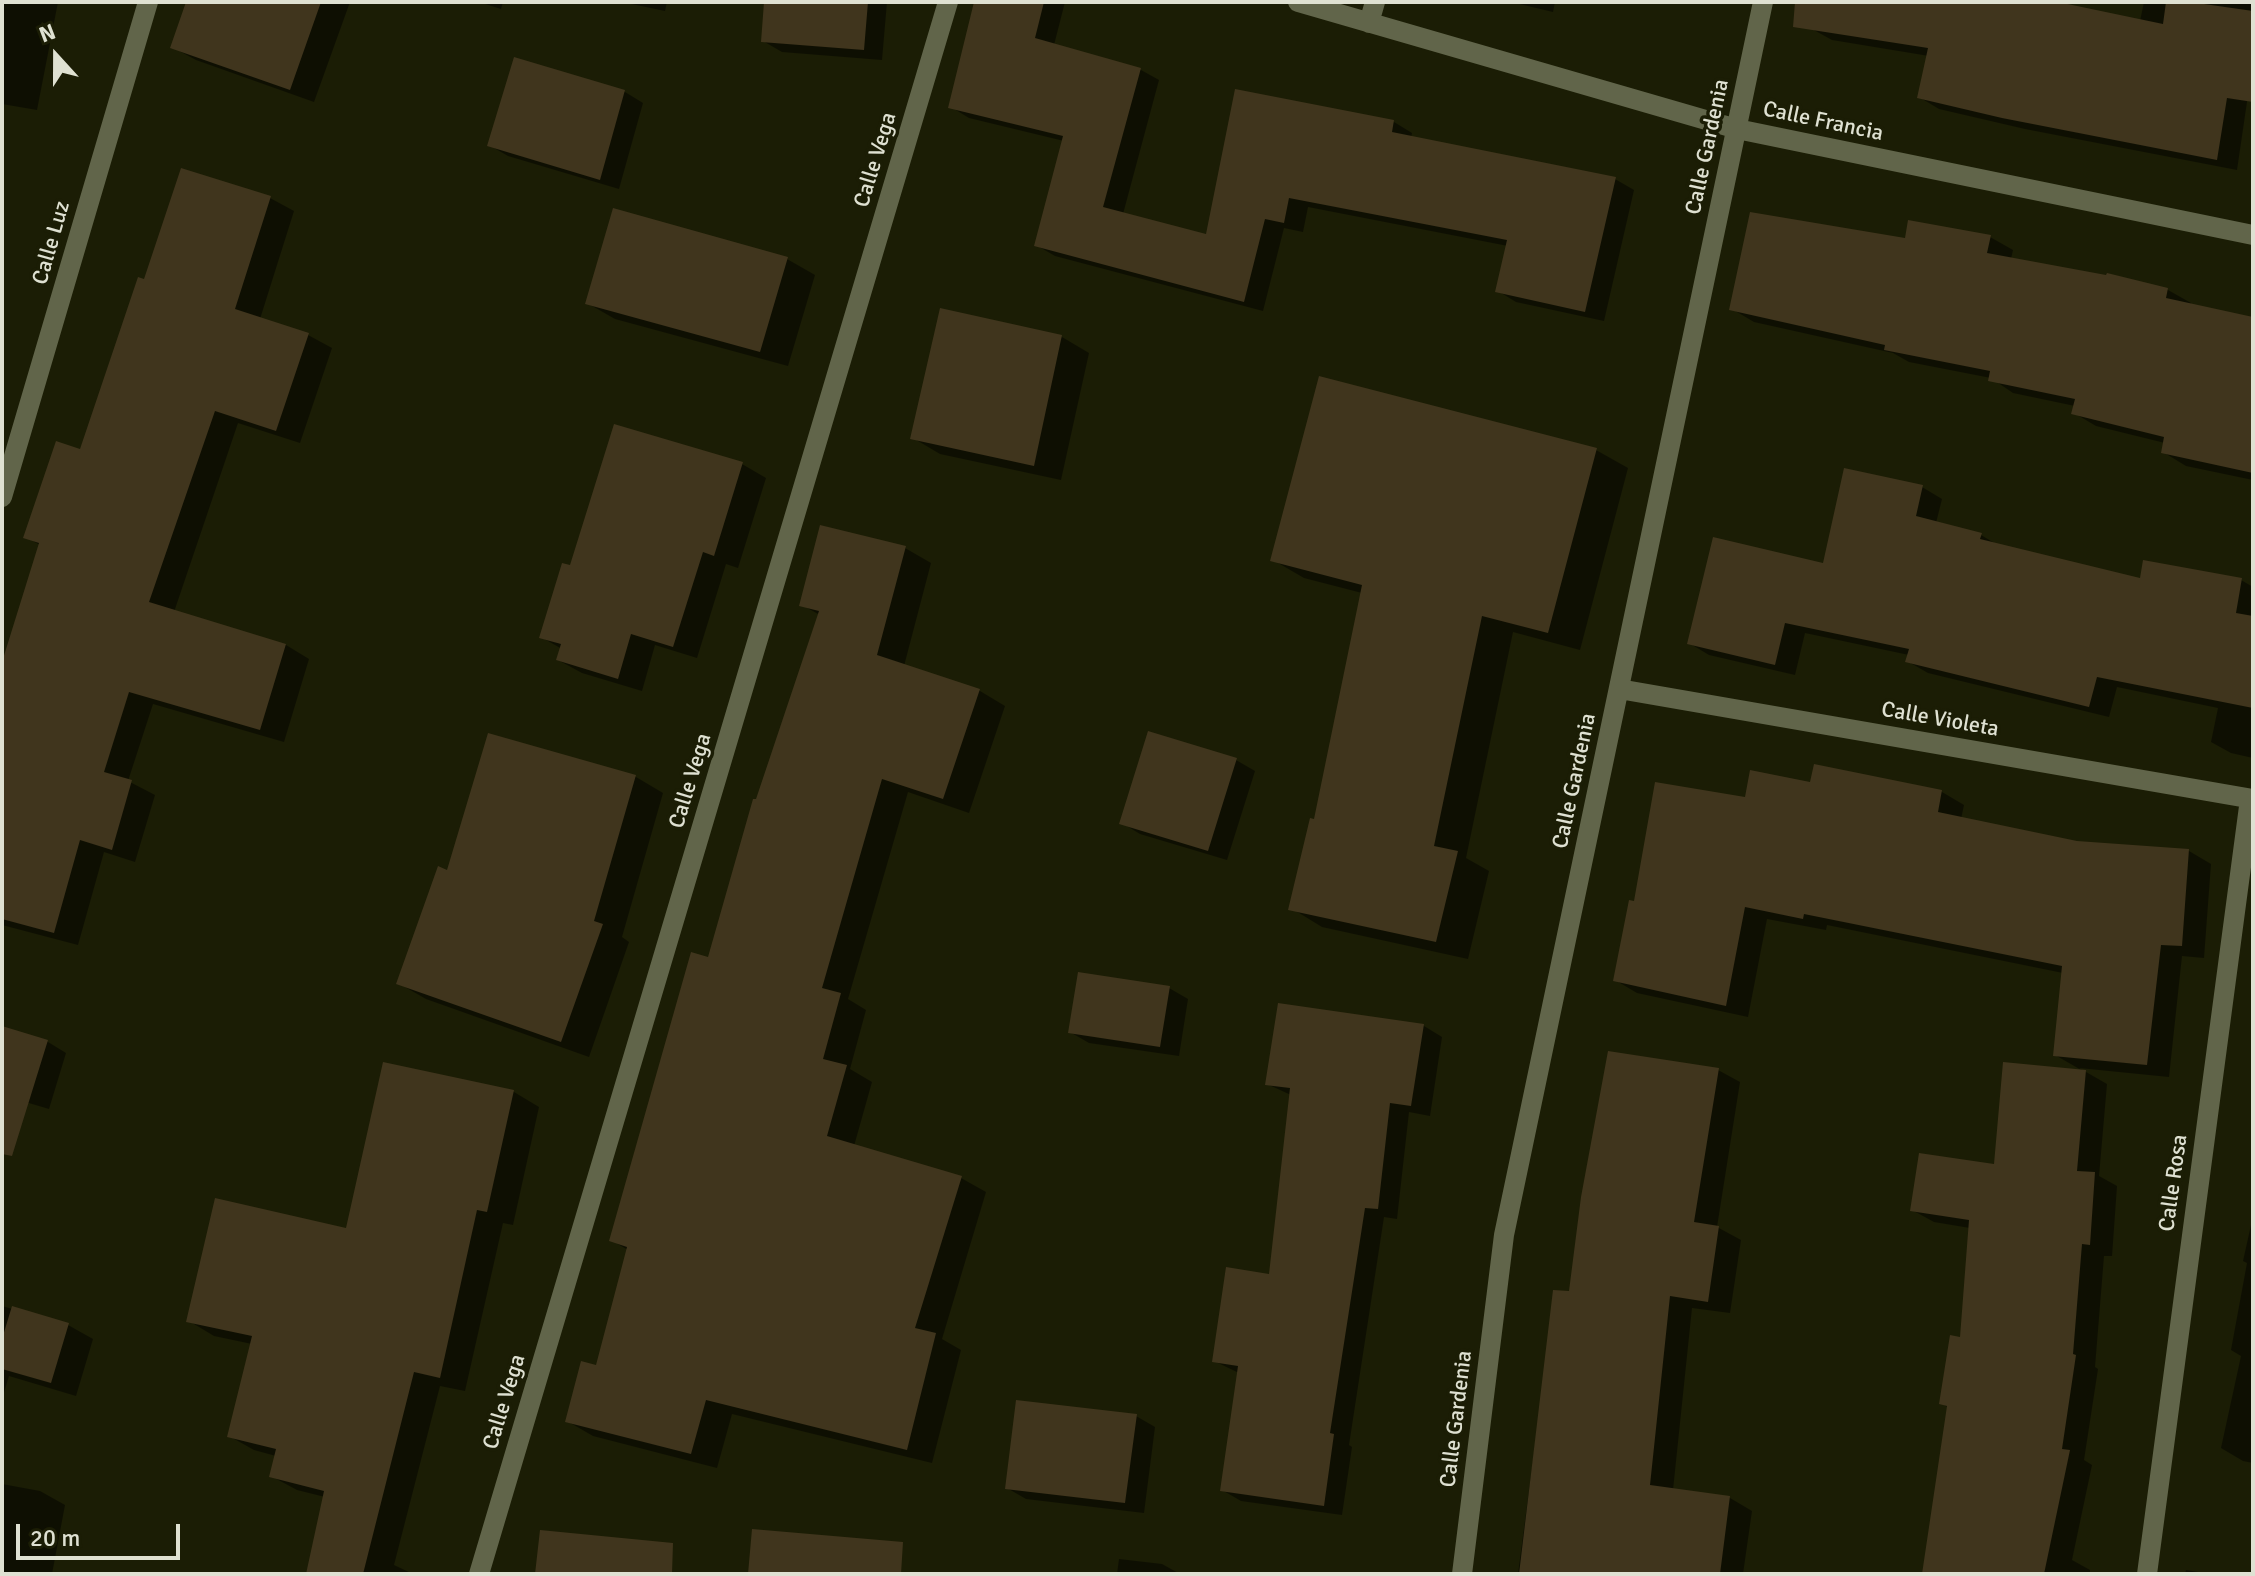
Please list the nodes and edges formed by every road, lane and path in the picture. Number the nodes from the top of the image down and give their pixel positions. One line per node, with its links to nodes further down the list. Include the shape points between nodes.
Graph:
1 (148, 2): 9 (street, Calle Luz)
2 (948, 2): 12 (street, Calle Vega)
3 (1298, 2): 6 (street, Calle Francia)
4 (1375, 2): 6 (street)
5 (1763, 2): 7 (street, Calle Gardenia)
6 (1369, 23): 7 (street, Calle Francia)
7 (1737, 129): 8 (street, Calle Francia); 10 (street, Calle Gardenia)
8 (2253, 235)
9 (2, 497)
10 (1619, 689): 11 (street, Calle Violeta); 13 (street, Calle Gardenia, via 1504,1235)
11 (2251, 799): 14 (street, Calle Rosa)
12 (479, 1574)
13 (1462, 1574)
14 (2147, 1574)

